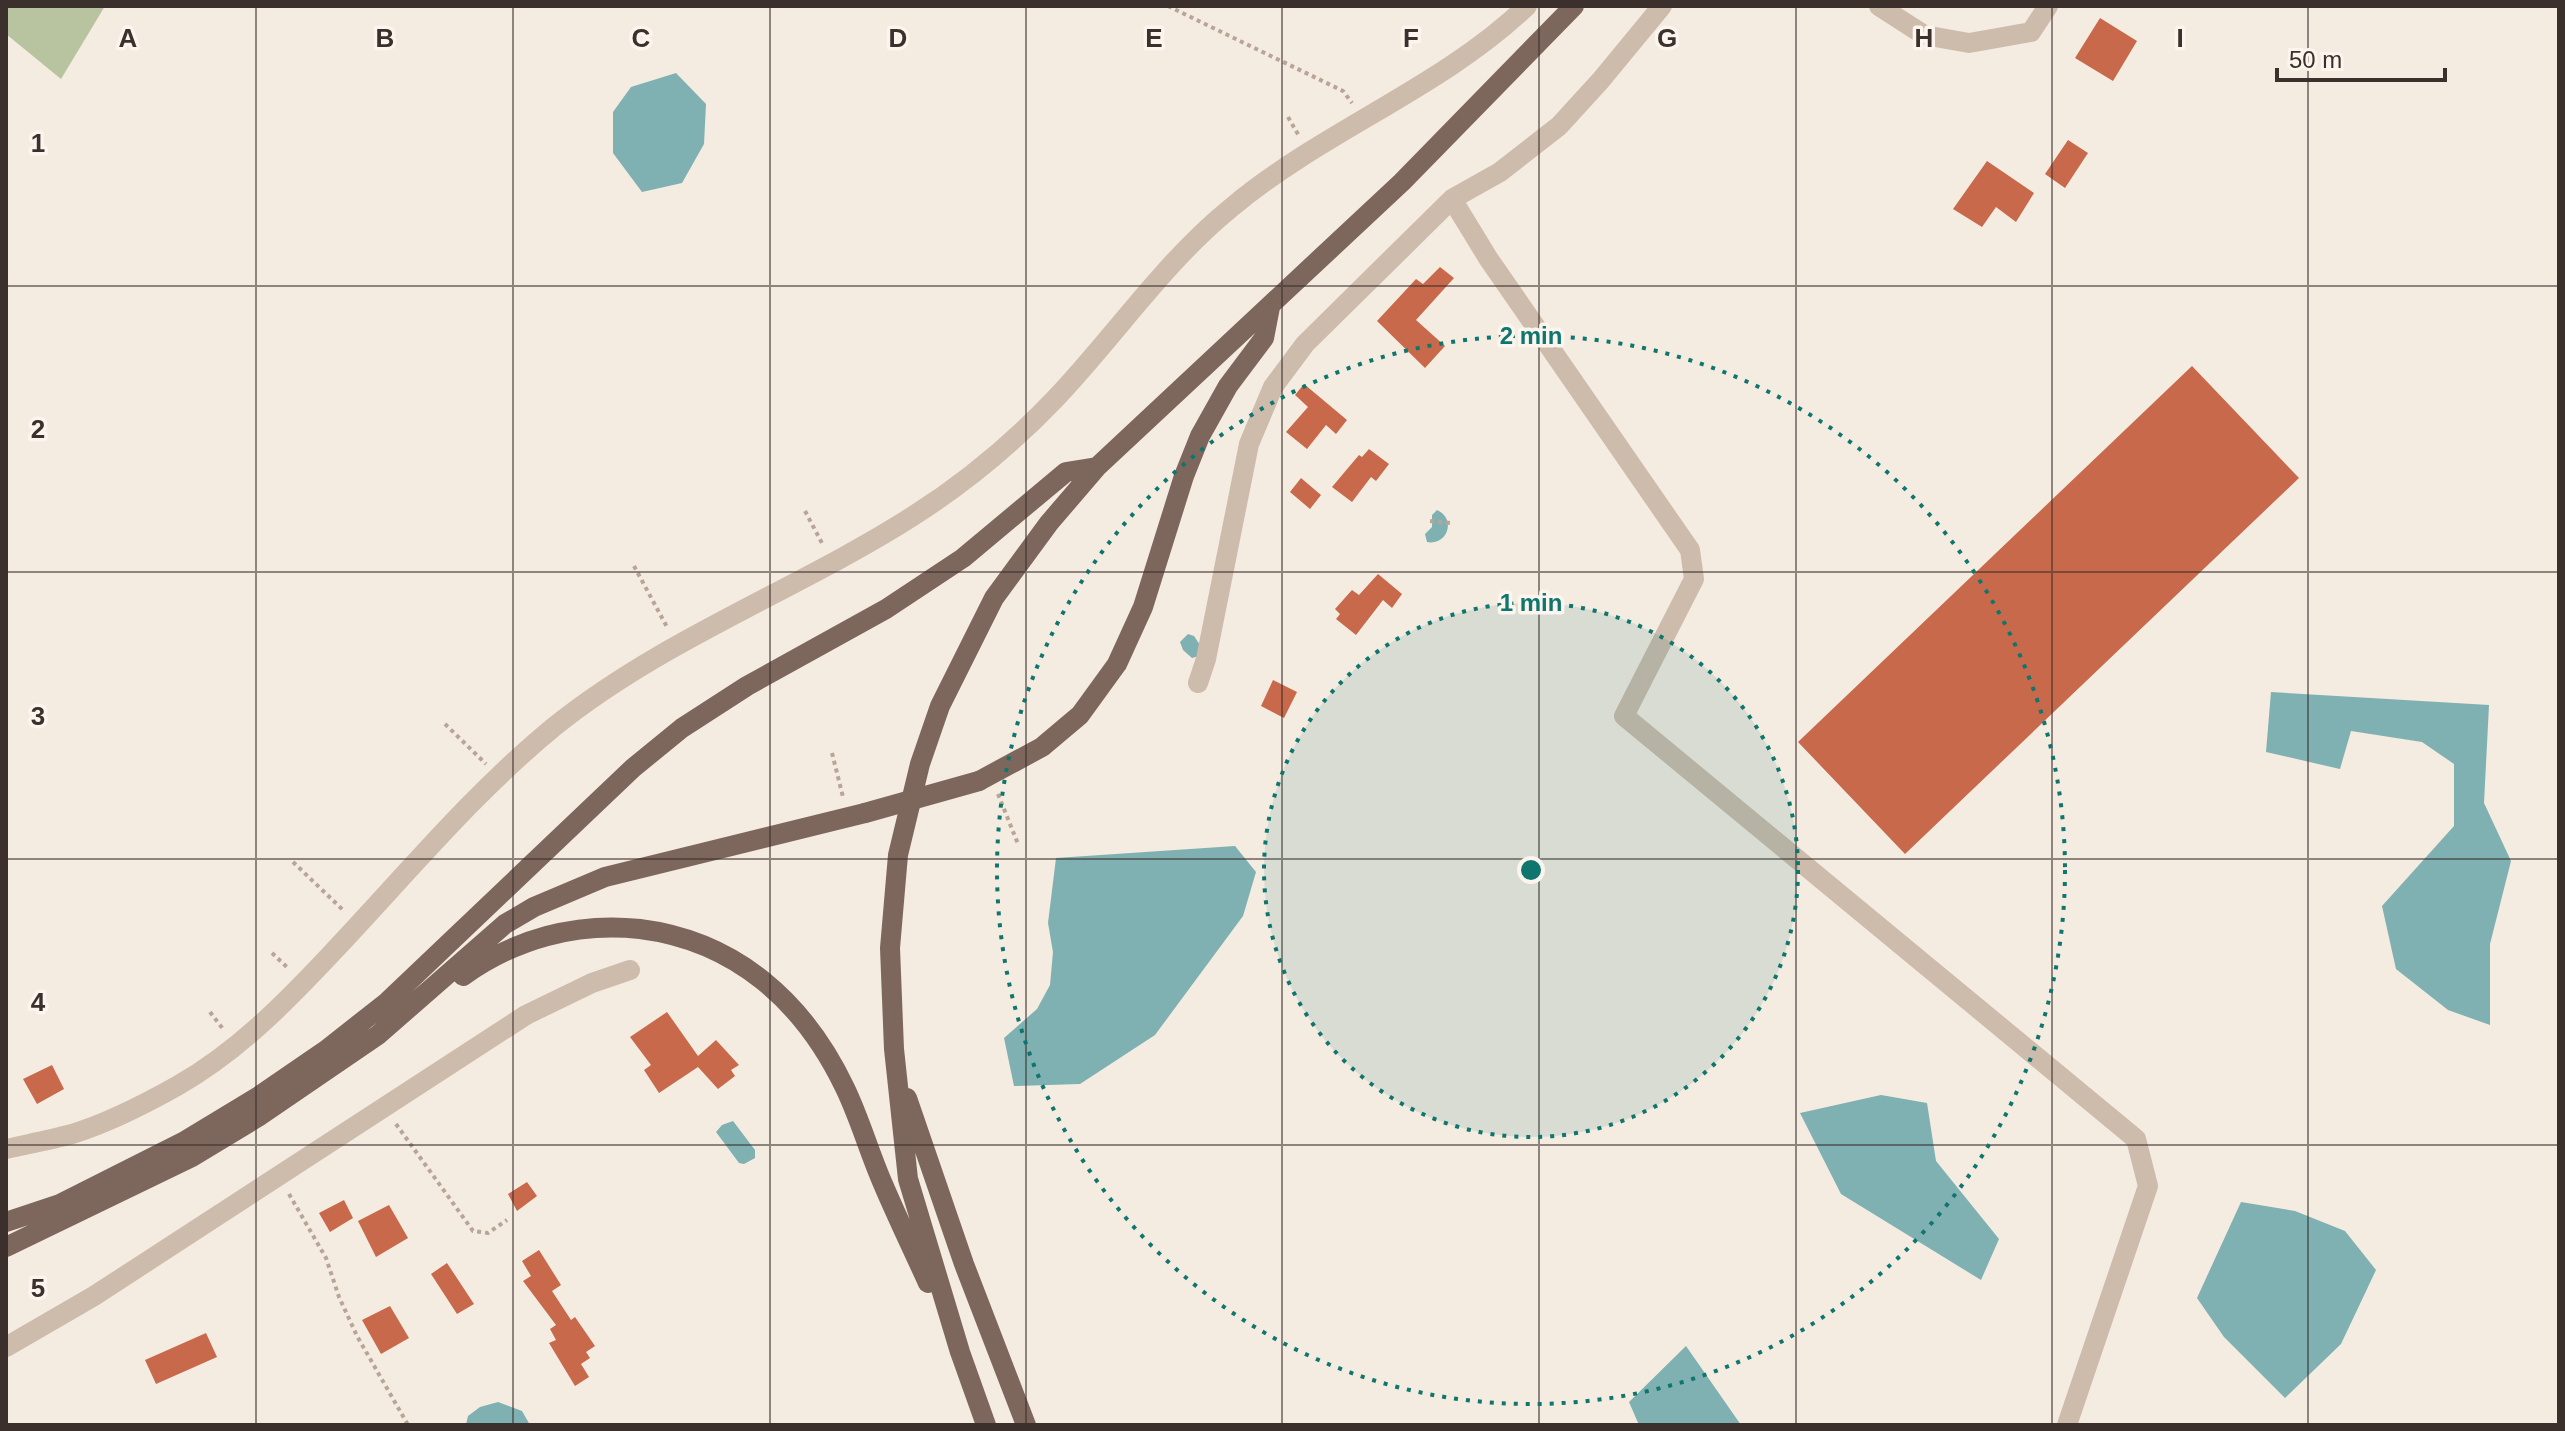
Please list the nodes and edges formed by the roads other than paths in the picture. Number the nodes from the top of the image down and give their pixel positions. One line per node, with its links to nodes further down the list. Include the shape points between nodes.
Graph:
1 (1527, 6): 13 (street, via 1465,57 1298,158 1228,209 1185,249 1057,398 959,484 912,517 615,683 556,726 499,777 260,1026 181,1084 135,1108 76,1133)
2 (1574, 6): 7 (main road, via 1402,182)
3 (1662, 6): 6 (street, via 1559,126 1500,172)
4 (1879, 6): 5 (street, via 1924,35 1969,43 2031,32)
5 (2048, 6)
6 (1452, 199): 9 (street, via 1305,344 1273,387 1249,444); 20 (street, via 1690,550 1694,579 1624,716 2136,1139 2148,1186)
7 (1270, 307): 8 (main road); 11 (main road, bridge, via 1264,338 1200,436 1143,607 1117,664 1080,715 1042,747 985,778 605,877 566,892 505,924)
8 (1097, 467): 12 (main road, via 994,598 940,706 920,764 898,855 890,948); 14 (main road, via 1066,472 963,558 682,728 633,768 387,1002 293,1073 107,1182)
9 (1198, 683)
10 (630, 970): 16 (street, via 526,1015 94,1296)
11 (444, 978): 15 (main road, via 378,1035 258,1117 192,1157); 17 (main road, via 463,977 521,943 595,927 689,939 761,977 804,1018 833,1065)
12 (896, 1064): 17 (main road, via 908,1179); 19 (main road)
13 (6, 1149)
14 (6, 1222)
15 (6, 1247)
16 (6, 1347)
17 (960, 1352): 18 (main road)
18 (986, 1425)
19 (1026, 1425)
20 (2067, 1425)

